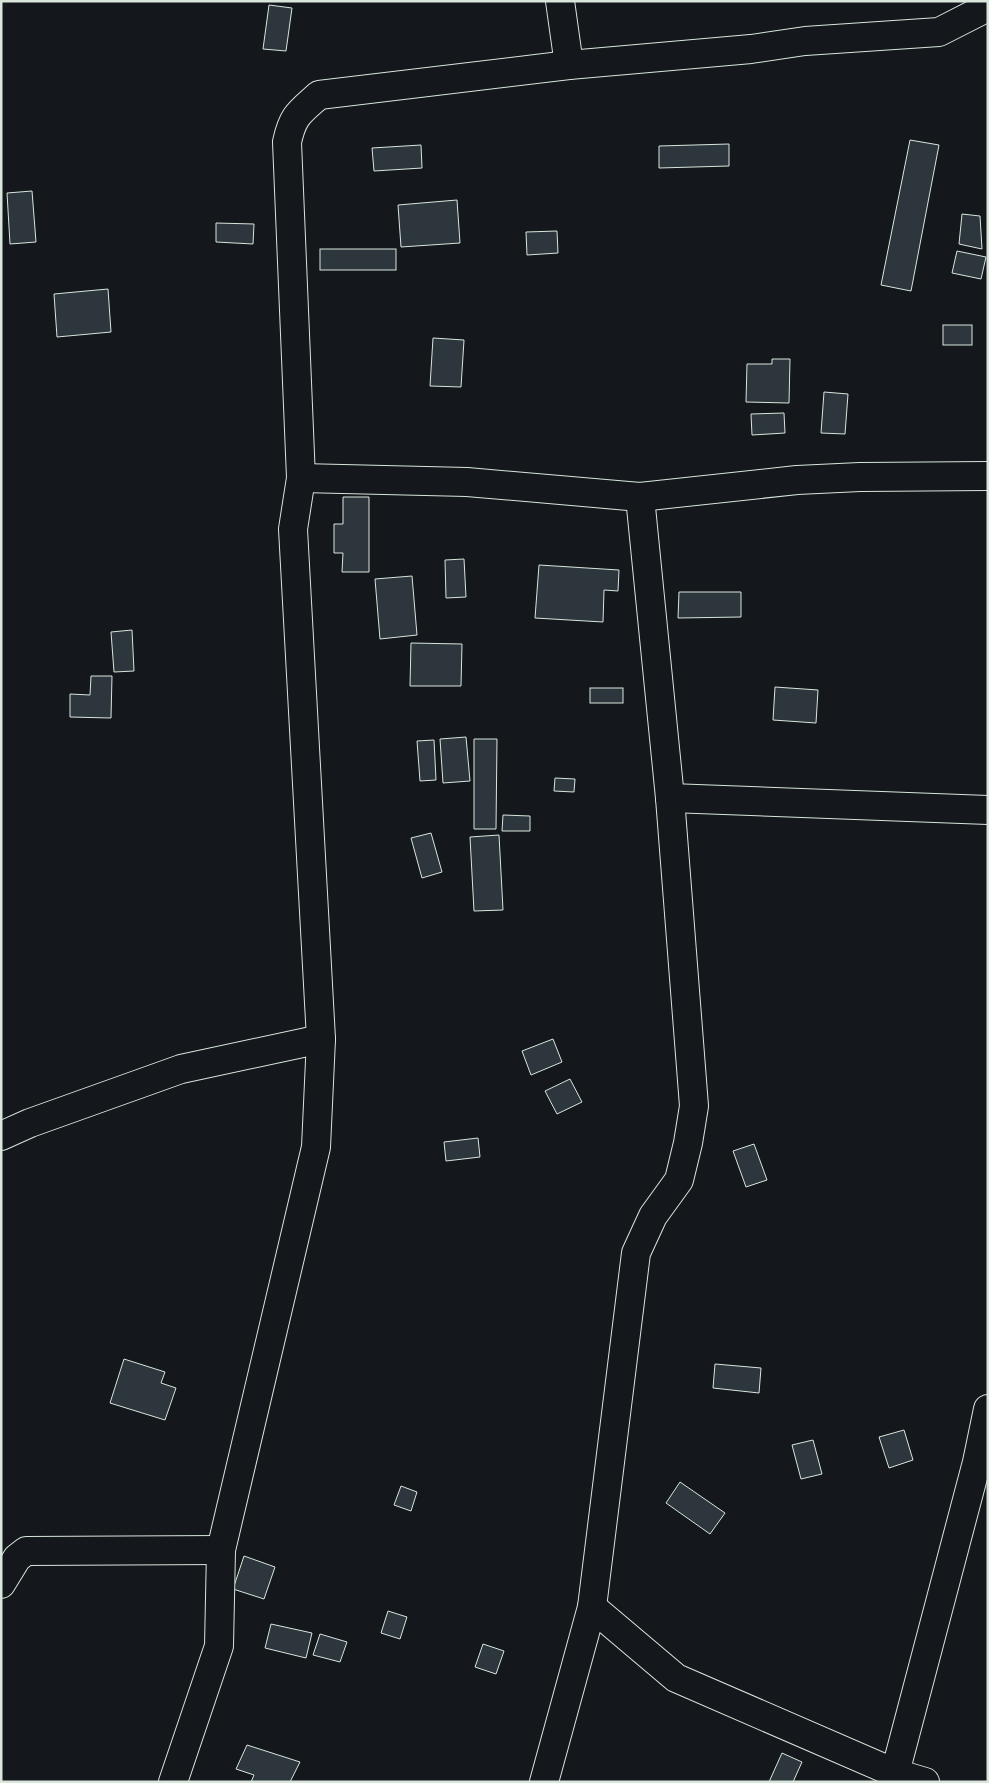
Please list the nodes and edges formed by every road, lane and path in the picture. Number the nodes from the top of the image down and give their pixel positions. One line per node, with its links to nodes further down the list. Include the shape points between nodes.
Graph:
1 (560, 1): 3 (street)
2 (988, 6): 3 (street, via 940,32 805,41)
3 (569, 65): 5 (street, via 319,95 291,123 288,142)
4 (988, 476): 6 (street, via 797,480)
5 (301, 478): 6 (street, via 467,482); 9 (street, via 292,529)
6 (640, 497): 7 (street)
7 (670, 798): 8 (street); 14 (street, via 694,1106 679,1180 653,1216 636,1253)
8 (988, 810)
9 (321, 1039): 10 (street, via 181,1069); 12 (street, via 316,1147)
10 (1, 1136)
11 (988, 1409): 15 (street)
12 (221, 1550): 13 (street, via 26,1551 17,1558); 16 (street, via 219,1646)
13 (1, 1584)
14 (592, 1608): 15 (street, via 676,1678); 17 (street)
15 (895, 1774): 18 (street)
16 (172, 1782)
17 (544, 1782)
18 (925, 1782)

